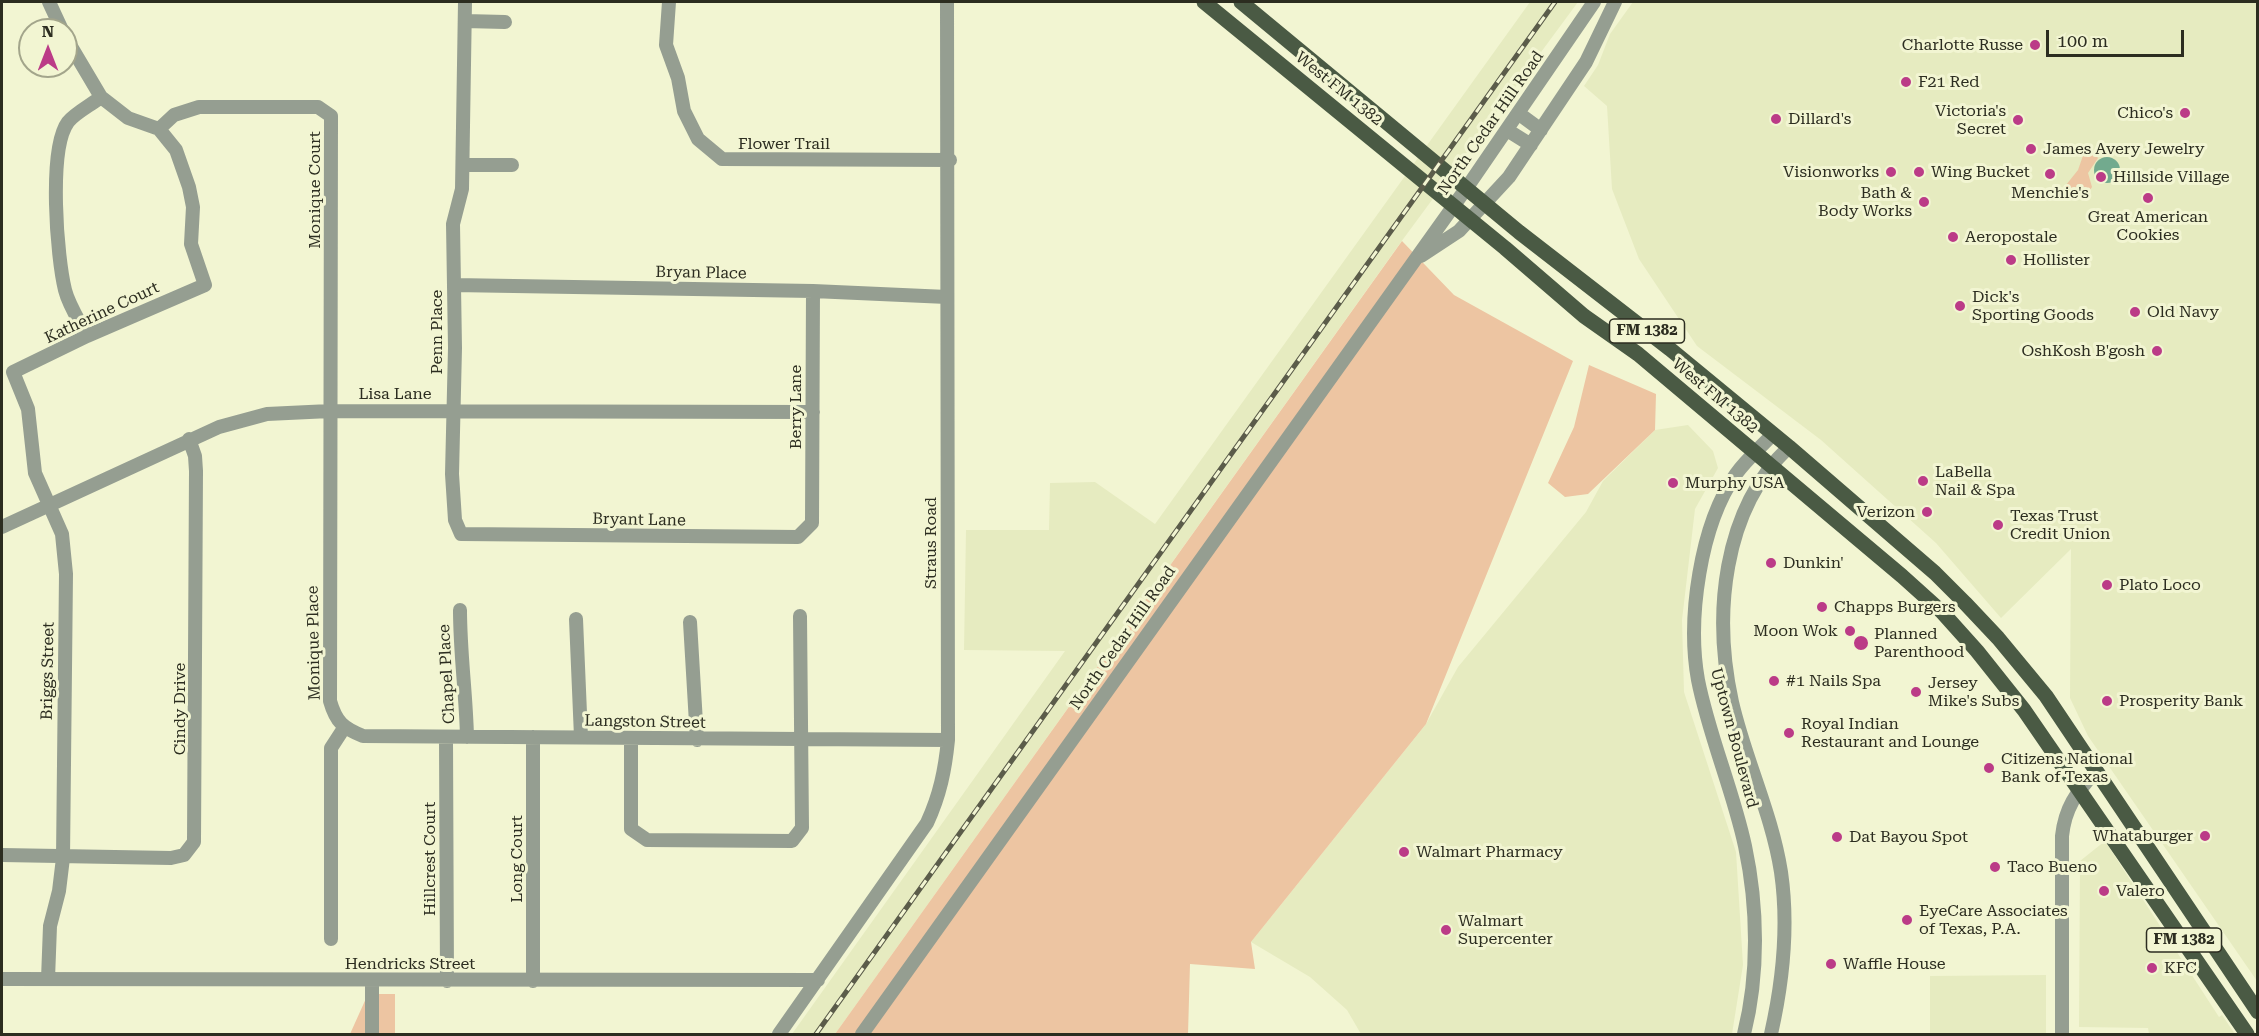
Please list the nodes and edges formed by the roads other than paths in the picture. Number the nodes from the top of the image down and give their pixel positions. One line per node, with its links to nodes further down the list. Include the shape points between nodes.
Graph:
1 (49, 2): 9 (street)
2 (465, 2): 10 (street, Penn Place)
3 (669, 2): 19 (street, Flower Trail, via 666,45 684,111 698,139 722,159)
4 (947, 2): 19 (street, Straus Road)
5 (1204, 2): 34 (main road, West FM 1382 / FM 1382)
6 (1241, 2): 31 (main road, West FM 1382 / FM 1382, via 1519,232)
7 (1594, 2): 14 (street, North Cedar Hill Road)
8 (1615, 2): 17 (street, North Cedar Hill Road, via 1586,62)
9 (56, 18)
10 (465, 21): 11 (street); 20 (street, Penn Place)
11 (505, 22)
12 (78, 58): 13 (street)
13 (101, 97): 15 (street, via 128,118); 26 (street, via 68,122 60,143 56,227 60,267 66,293)
14 (1518, 113): 16 (street, North Cedar Hill Road); 17 (street)
15 (159, 129): 26 (street, Katherine Court, via 176,150 186,175 193,207 191,244 205,285); 28 (street, Monique Court, via 174,115 199,106 318,107 332,116)
16 (1507, 130): 18 (street); 22 (street, North Cedar Hill Road)
17 (1541, 130): 18 (street, North Cedar Hill Road)
18 (1531, 145): 22 (street, North Cedar Hill Road, via 1509,177 1459,231)
19 (950, 160): 25 (street, Straus Road)
20 (463, 165): 21 (street); 23 (street, Penn Place, via 462,189 453,224)
21 (512, 165)
22 (1413, 262): 73 (street, North Cedar Hill Road)
23 (454, 285): 24 (street, Bryan Place); 29 (street, Penn Place)
24 (813, 291): 25 (street, Bryan Place); 30 (street, Berry Lane)
25 (947, 297): 52 (street, Straus Road)
26 (87, 336): 27 (street, Katherine Court)
27 (13, 372): 36 (street, Briggs Street, via 28,409 35,472)
28 (330, 411): 29 (street, Lisa Lane); 32 (street, Lisa Lane, via 267,414); 44 (street, Monique Place, via 330,701 335,718)
29 (452, 411): 30 (street, Lisa Lane); 39 (street, Penn Place, via 455,520)
30 (813, 412): 37 (street, Berry Lane)
31 (1773, 434): 33 (main road, West FM 1382 / FM 1382); 34 (street, Uptown Boulevard)
32 (189, 439): 36 (street, Lisa Lane); 56 (street, Cindy Drive, via 196,471 194,842 184,855 171,858)
33 (1789, 447): 35 (street, Uptown Boulevard); 53 (main road, West FM 1382 / FM 1382, via 1935,573 1985,624 2036,682)
34 (1755, 453): 35 (main road, West FM 1382 / FM 1382); 68 (street, Uptown Boulevard, via 1736,473 1721,498 1710,529 1701,566 1695,627 1698,679 1745,846 1755,939)
35 (1770, 465): 54 (main road, West FM 1382 / FM 1382, via 1942,612 1996,673); 69 (street, Uptown Boulevard, via 1738,528 1727,572 1724,606 1732,700 1780,872 1785,944)
36 (48, 504): 38 (street, Lisa Lane); 56 (street, Briggs Street, via 62,534 66,574)
37 (812, 523): 39 (street, Bryant Lane, via 798,537)
38 (2, 526)
39 (461, 534)
40 (460, 610): 45 (street, Chapel Place)
41 (800, 616): 51 (street)
42 (576, 619): 47 (street)
43 (690, 622): 50 (street)
44 (344, 728): 48 (street, Langston Street, via 363,736); 59 (street, via 331,748)
45 (466, 737): 46 (street, Langston Street); 48 (street, Langston Street)
46 (533, 737): 47 (street, Langston Street); 67 (street, Long Court)
47 (581, 737): 49 (street, Langston Street)
48 (446, 738): 66 (street, Hillcrest Court)
49 (631, 738): 50 (street, Langston Street); 51 (street, via 631,829 647,840 792,841 802,828)
50 (697, 740): 51 (street, Langston Street)
51 (800, 740): 52 (street, Langston Street)
52 (948, 740): 64 (street, Straus Road, via 940,795 927,823)
53 (2095, 772): 54 (street); 58 (main road, FM 1382)
54 (2079, 790): 57 (main road, FM 1382); 76 (street, via 2064,815 2062,836)
55 (2, 855): 56 (street)
56 (63, 858): 63 (street, Briggs Street, via 50,926)
57 (2143, 882): 58 (main road, via 2156,883 2183,921 2192,928); 60 (main road, FM 1382)
58 (2201, 927): 61 (main road, FM 1382)
59 (331, 939)
60 (2184, 941): 61 (main road); 77 (main road, FM 1382)
61 (2216, 952): 70 (main road, FM 1382)
62 (2, 979): 63 (street, Hendricks Street)
63 (48, 979): 65 (street, Hendricks Street)
64 (818, 980): 67 (street, Hendricks Street); 72 (street, Straus Road)
65 (372, 981): 66 (street, Hendricks Street); 71 (street)
66 (447, 981): 67 (street, Hendricks Street)
67 (533, 981)
68 (1753, 985): 69 (street); 74 (street, Uptown Boulevard)
69 (1780, 989): 75 (street, Uptown Boulevard)
70 (2258, 1011)
71 (372, 1035)
72 (778, 1035)
73 (862, 1035)
74 (1744, 1035)
75 (1771, 1035)
76 (2062, 1035)
77 (2247, 1035)

